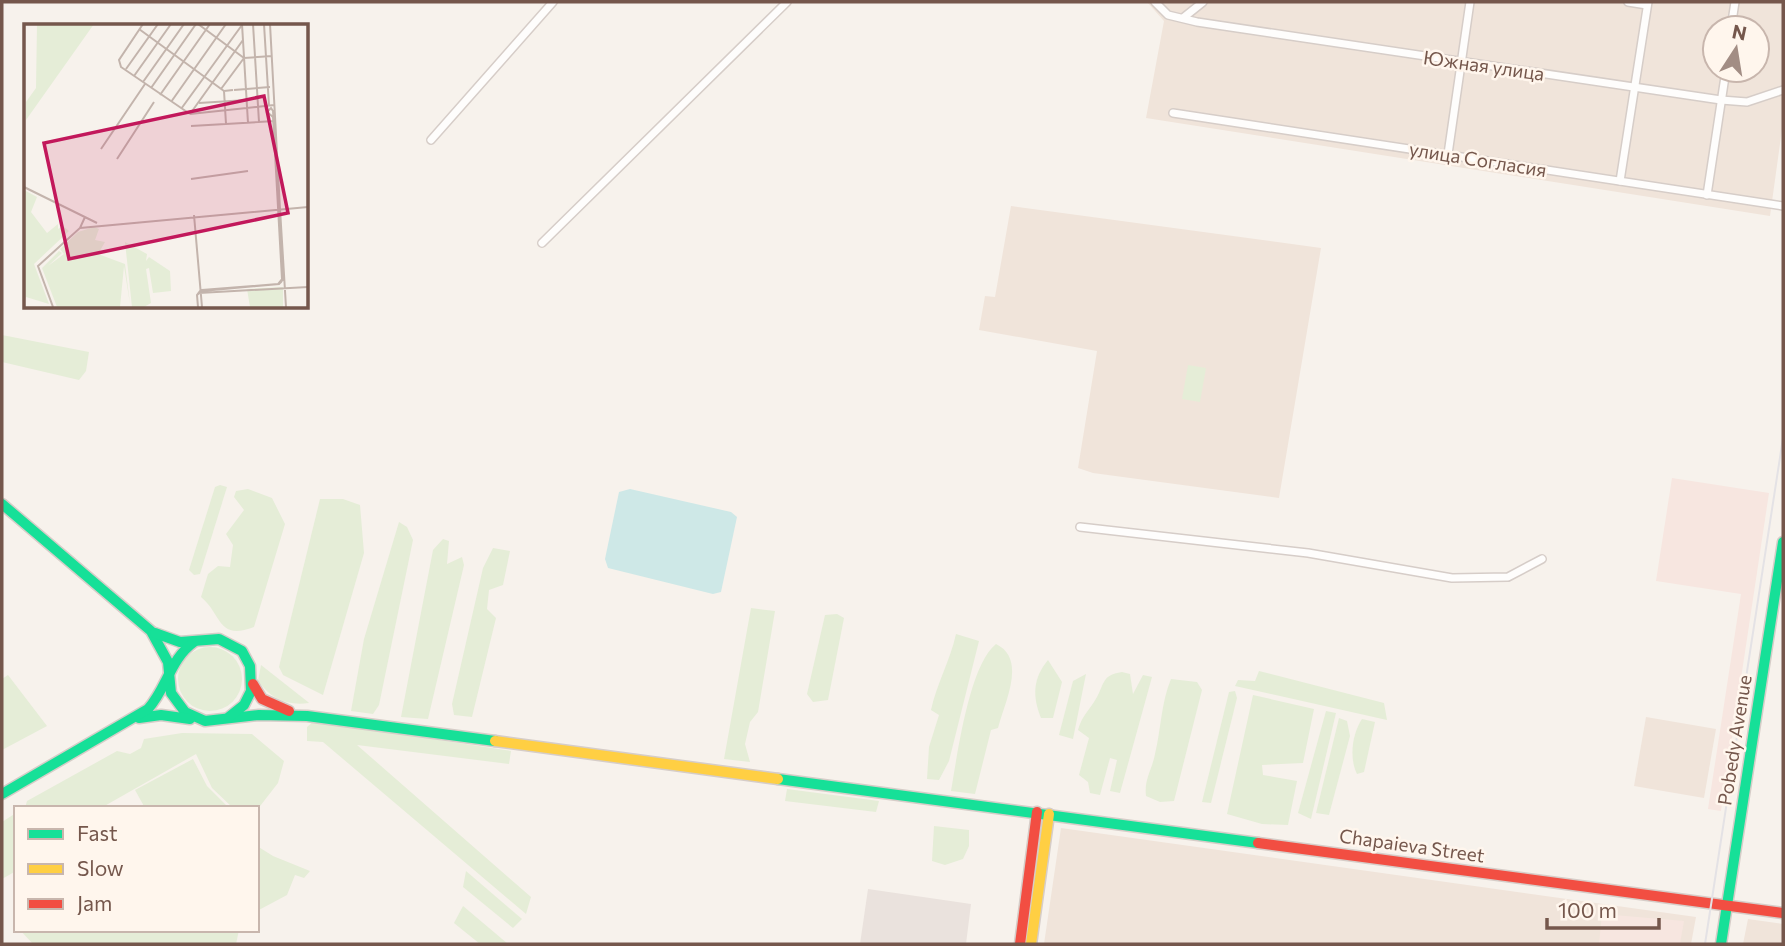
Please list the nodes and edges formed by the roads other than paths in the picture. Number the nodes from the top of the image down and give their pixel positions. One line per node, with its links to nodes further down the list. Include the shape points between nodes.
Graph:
1 (553, 2): 15 (street)
2 (788, 2): 20 (street)
3 (1155, 2): 8 (street, via 1168,15)
4 (1203, 2): 8 (street)
5 (1471, 2): 9 (street)
6 (1628, 2): 7 (street)
7 (1647, 3): 11 (street)
8 (1183, 18): 9 (street, Южная улица)
9 (1463, 62): 11 (street, Южная улица); 16 (street)
10 (1724, 84): 13 (street)
11 (1636, 87): 13 (street, Южная улица); 17 (street)
12 (1783, 90): 13 (street, Южная улица, via 1748,102)
13 (1721, 100): 18 (street)
14 (1173, 113): 16 (street, улица Согласия)
15 (431, 140)
16 (1448, 154): 17 (street, улица Согласия)
17 (1620, 181): 18 (street, улица Согласия)
18 (1707, 195): 19 (street, улица Согласия)
19 (1783, 206)
20 (542, 243)
21 (2, 504): 25 (main road)
22 (1080, 527): 24 (street, via 1308,553 1452,578 1508,577)
23 (1783, 542): 36 (main road, Pobedy Avenue)
24 (1542, 559)
25 (151, 631): 26 (main road, via 172,640); 27 (main road, via 169,662)
26 (194, 642): 27 (main road, via 176,657); 28 (main road, via 211,638 235,646 247,658)
27 (169, 678): 30 (main road, via 154,703); 32 (main road, via 179,707)
28 (253, 683): 29 (main road, via 267,702); 31 (main road, via 244,705)
29 (307, 716): 31 (main road); 34 (main road, Chapaieva Street)
30 (135, 718): 32 (main road, via 170,715); 33 (main road)
31 (226, 719): 32 (main road)
32 (205, 721)
33 (2, 794)
34 (1037, 812): 35 (main road, Chapaieva Street); 38 (main road)
35 (1049, 814): 36 (main road, Chapaieva Street); 39 (main road)
36 (1727, 905): 37 (main road, Chapaieva Street); 40 (main road, Pobedy Avenue)
37 (1783, 913)
38 (1020, 944)
39 (1031, 944)
40 (1721, 944)

